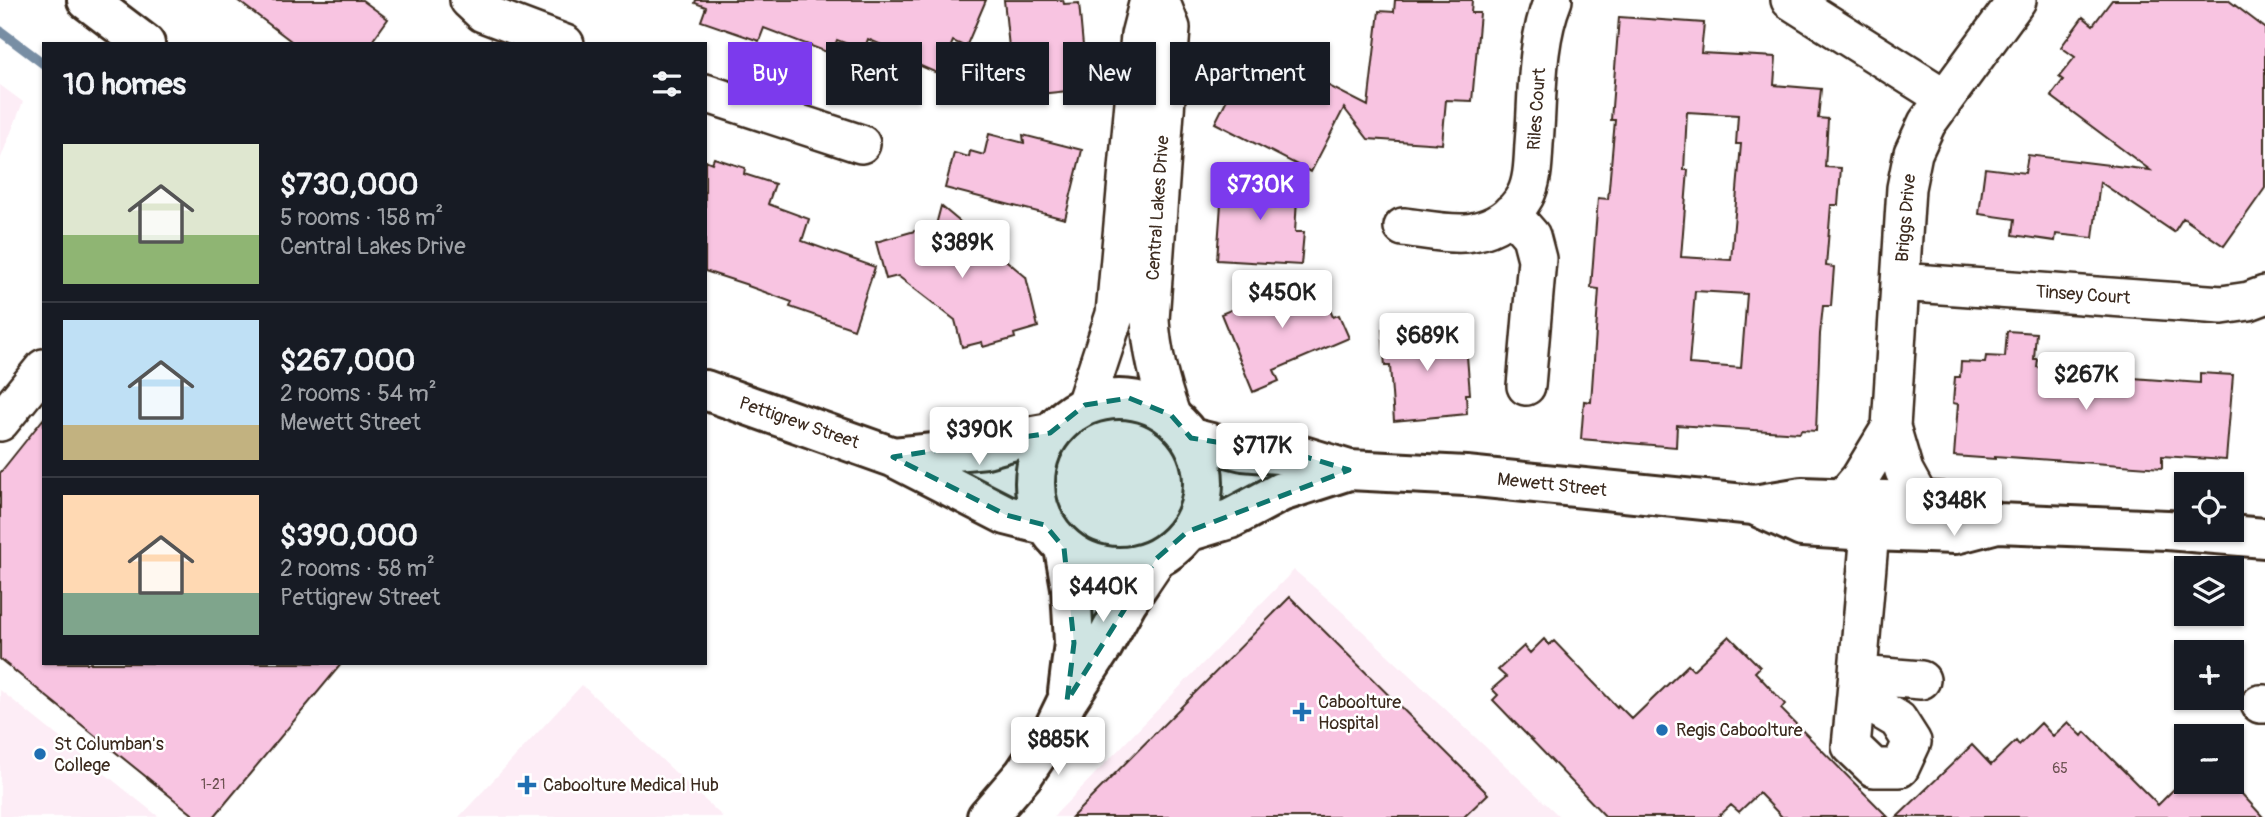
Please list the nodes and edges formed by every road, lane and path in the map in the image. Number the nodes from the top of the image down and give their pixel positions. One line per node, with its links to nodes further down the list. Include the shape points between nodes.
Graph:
1 (87, 0): 8 (main road)
2 (469, 0): 9 (street, via 483,13)
3 (1149, 0): 20 (street, Central Lakes Drive, via 1140,35 1115,314)
4 (1160, 0): 22 (street, Central Lakes Drive, via 1171,27 1151,345 1159,380)
5 (1553, 0): 13 (street, Riles Court, via 1541,44 1532,175 1525,196)
6 (1790, 0): 11 (street)
7 (2017, 0): 11 (street, Briggs Drive)
8 (142, 42)
9 (560, 42)
10 (707, 94): 12 (street)
11 (1945, 98): 15 (street, Briggs Drive, via 1913,153)
12 (861, 144)
13 (1511, 214): 14 (street, via 1493,227 1470,233); 18 (street, via 1531,236 1537,259)
14 (1403, 227)
15 (1900, 282): 16 (street, Tinsey Court, via 2222,305); 23 (street, Briggs Drive)
16 (2265, 295)
17 (42, 370): 21 (street)
18 (1526, 386)
19 (707, 391): 25 (main road, Pettigrew Street)
20 (1085, 405): 22 (main road, via 1129,398 1152,404); 24 (main road)
21 (0, 422)
22 (1181, 427): 26 (main road, Mewett Street, via 1243,451 1303,456); 32 (main road, via 1201,460 1203,485 1199,510)
23 (1891, 427): 27 (street, Briggs Drive); 28 (street, Briggs Drive, via 1904,471)
24 (1050, 433): 25 (main road, Pettigrew Street, via 985,448); 33 (main road, via 1034,479 1036,503)
25 (893, 457): 33 (main road, Pettigrew Street)
26 (1349, 470): 29 (main road, Mewett Street, via 1466,476); 32 (main road, Mewett Street, via 1281,492 1230,519)
27 (1843, 498): 28 (main road, Mewett Street); 29 (main road, Mewett Street, via 1802,497)
28 (1920, 502): 30 (main road, Mewett Street, via 1940,502)
29 (1754, 505): 31 (main road, Mewett Street, via 1802,527)
30 (1997, 523): 31 (main road, Mewett Street, via 1955,534); 34 (main road, Mewett Street)
31 (1870, 531): 36 (street, via 1857,685)
32 (1187, 532): 35 (main road)
33 (1055, 537): 35 (main road, via 1084,561 1108,567); 37 (main road, via 1071,587 1074,643)
34 (2265, 538)
35 (1156, 559): 37 (main road)
36 (1921, 680)
37 (1067, 701): 38 (main road, via 1024,774)
38 (987, 817)

